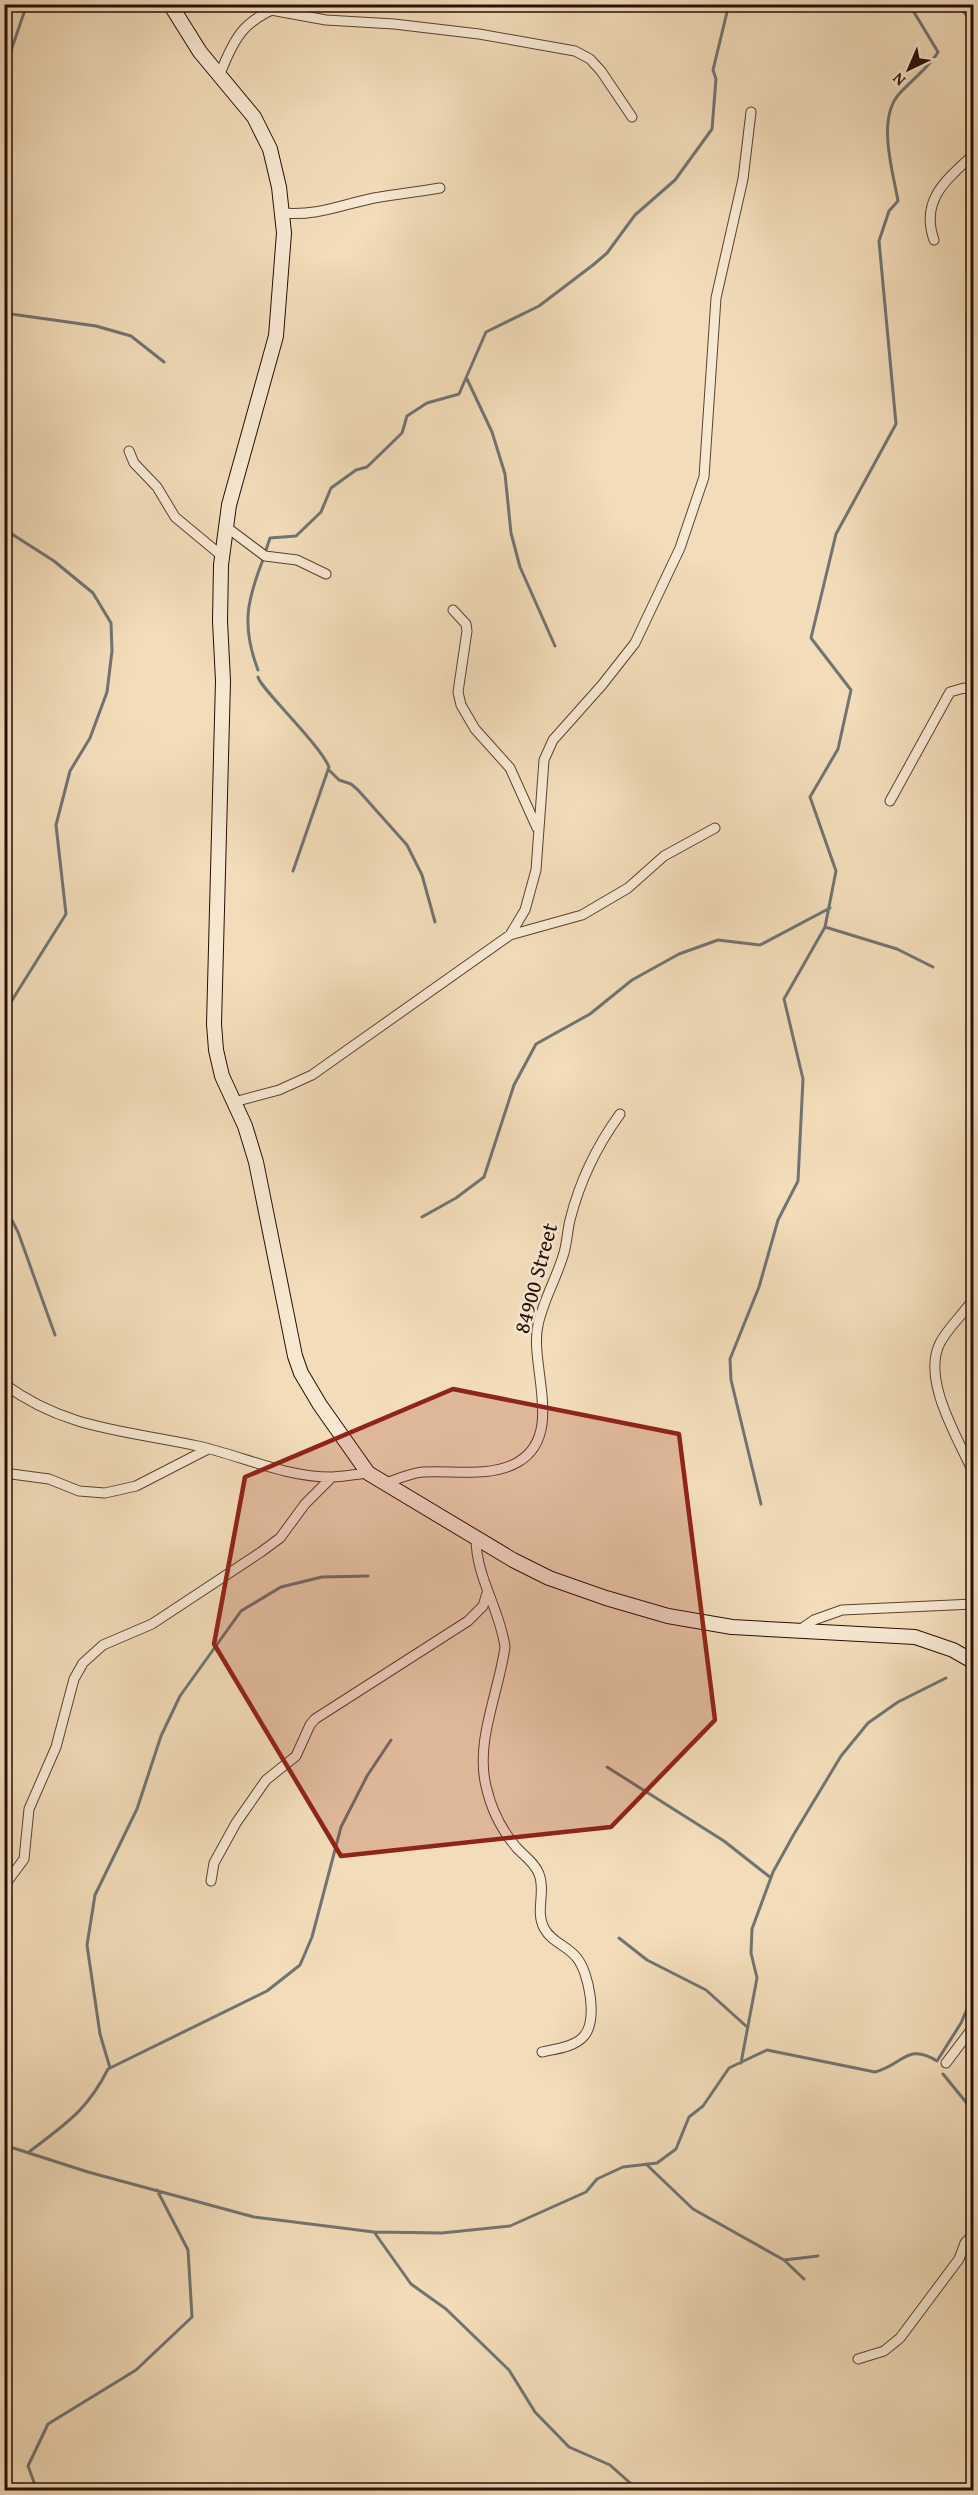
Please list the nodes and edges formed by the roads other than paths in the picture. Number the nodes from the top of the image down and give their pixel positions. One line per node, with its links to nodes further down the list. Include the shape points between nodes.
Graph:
1 (170, 4): 6 (street)
2 (286, 4): 4 (street)
3 (962, 4): 5 (street)
4 (271, 10): 6 (street, via 242,29); 8 (street, via 326,20 479,34 575,51 601,71)
5 (974, 17)
6 (220, 74): 11 (street, via 254,117 270,149)
7 (751, 112): 21 (street, via 743,179 716,298 704,477 680,548 634,643 553,740 544,760)
8 (632, 117)
9 (974, 153): 12 (street, via 930,205)
10 (440, 188): 11 (street, via 373,198 324,212)
11 (282, 213): 14 (street, via 282,287 276,336)
12 (934, 240)
13 (129, 451): 15 (street, via 175,517)
14 (225, 526): 15 (street); 16 (street, via 266,556 297,560)
15 (222, 556): 23 (street, via 220,621 224,681 214,1024 222,1076)
16 (326, 574)
17 (453, 610): 21 (street, via 466,624 467,631 458,692 461,705 475,729 510,768)
18 (974, 691): 19 (street, via 964,688 951,692)
19 (890, 801)
20 (715, 828): 22 (street, via 664,856 628,888 582,915)
21 (538, 833): 22 (street, via 531,889)
22 (510, 935): 23 (street, via 312,1075 279,1090)
23 (234, 1102): 29 (street, via 256,1162 301,1373)
24 (620, 1114): 32 (street, 84900 Street, via 588,1164 569,1224 565,1253 538,1325 543,1409 539,1435 531,1450 519,1462 501,1469 422,1472)
25 (974, 1298): 30 (street, via 940,1344 934,1370 938,1392)
26 (4, 1384): 27 (street, via 53,1414 77,1423)
27 (208, 1449): 28 (street, via 136,1486 105,1493 79,1491 49,1479); 31 (street, via 300,1474)
28 (4, 1473)
29 (368, 1473): 31 (street); 32 (street)
30 (974, 1474)
31 (332, 1477): 39 (street, via 305,1504 280,1538 152,1624 103,1645 83,1663 74,1679 56,1747 29,1809 24,1859)
32 (384, 1484): 33 (street)
33 (477, 1538): 34 (street, via 476,1557); 36 (street, via 549,1578 606,1598 668,1616 732,1628)
34 (487, 1593): 38 (street, via 483,1606 468,1621 310,1725 296,1756 266,1780 236,1822 214,1863); 41 (street, via 505,1647 487,1730 483,1763 486,1784 504,1832 540,1875 541,1921 549,1936 579,1960 592,2007 584,2036)
35 (974, 1604): 36 (street, via 842,1611 814,1620)
36 (797, 1632): 37 (street, via 915,1637)
37 (974, 1662)
38 (211, 1881)
39 (4, 1886)
40 (974, 2026): 42 (street)
41 (542, 2052)
42 (946, 2063)
43 (974, 2233): 44 (street, via 900,2338 884,2351)
44 (858, 2360)

